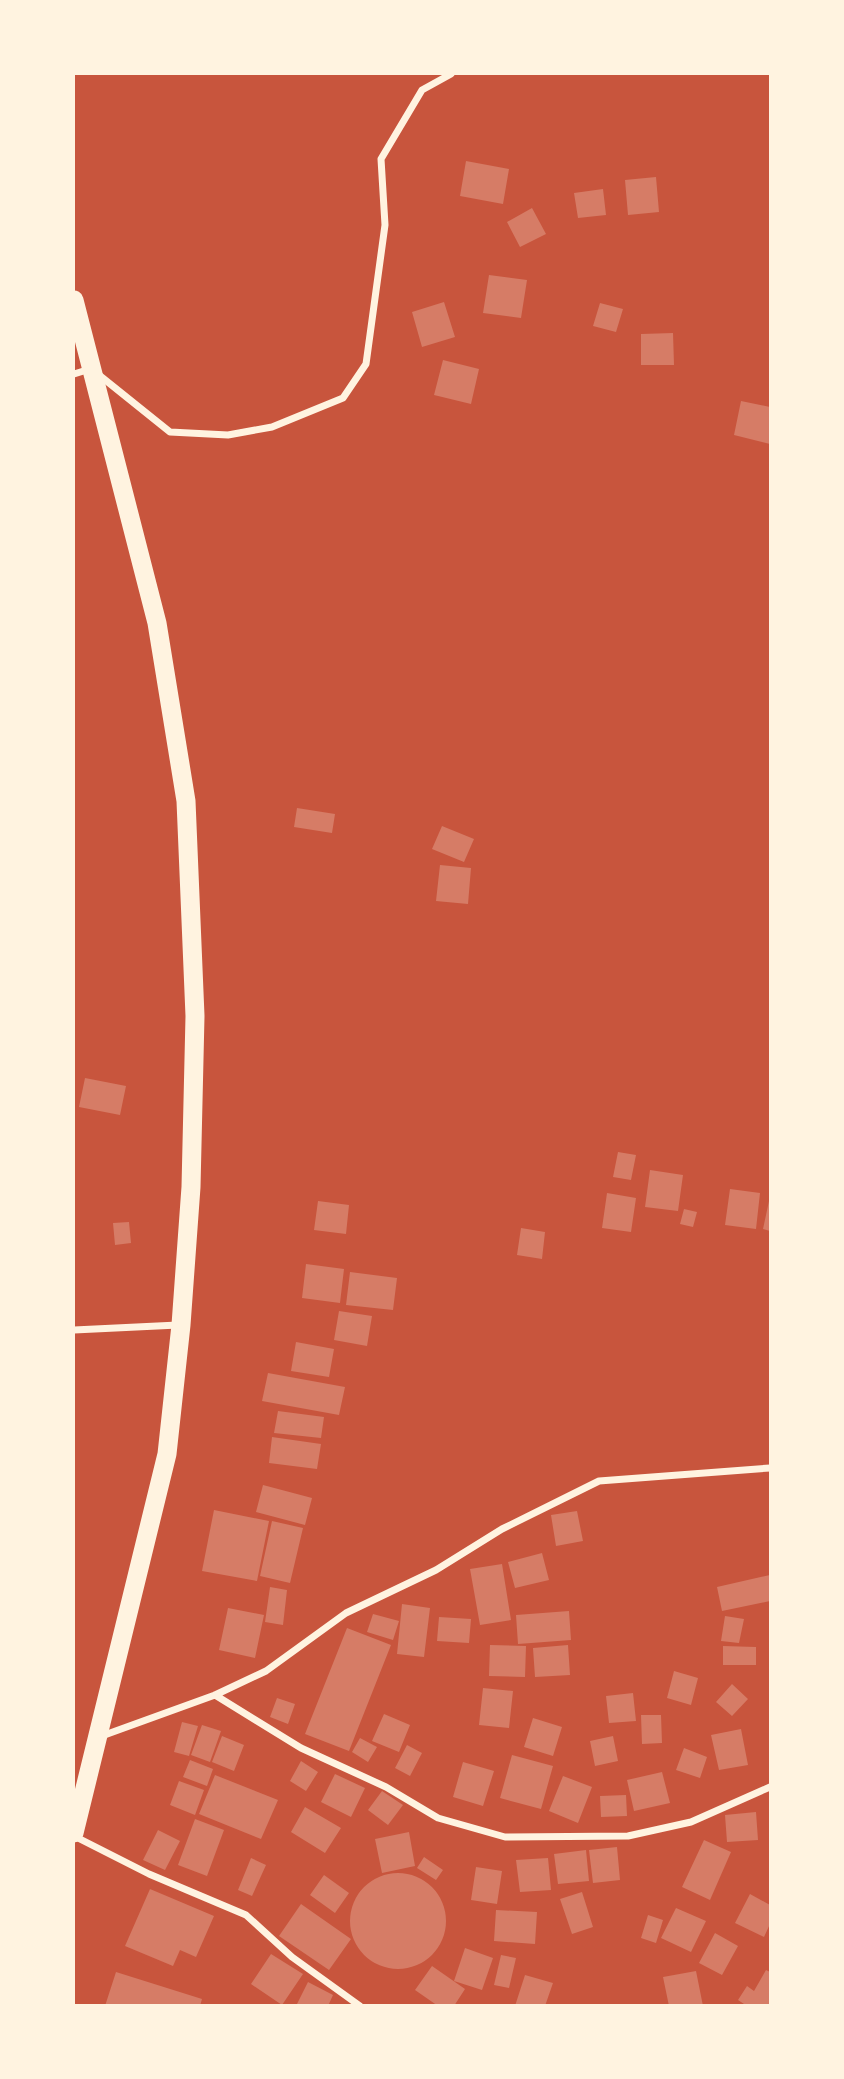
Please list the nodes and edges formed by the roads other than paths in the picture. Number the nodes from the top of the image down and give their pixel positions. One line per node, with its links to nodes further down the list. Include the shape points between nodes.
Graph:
1 (451, 74): 3 (street, via 422,90 381,159 385,225 366,364 343,398 272,427 228,435 170,432)
2 (74, 300): 3 (highway)
3 (83, 371): 4 (highway, via 156,623 186,801 195,1016 191,1187)
4 (181, 1325): 5 (street); 8 (highway, via 167,1454)
5 (74, 1329)
6 (771, 1468): 7 (street, via 599,1481 502,1529 436,1570 346,1613 266,1671)
7 (215, 1695): 8 (street); 9 (street, via 301,1748 386,1787 438,1818 505,1837 628,1836 691,1822)
8 (99, 1737): 10 (highway)
9 (771, 1787)
10 (74, 1834): 11 (street, via 149,1874 246,1915 292,1957)
11 (360, 2006)

